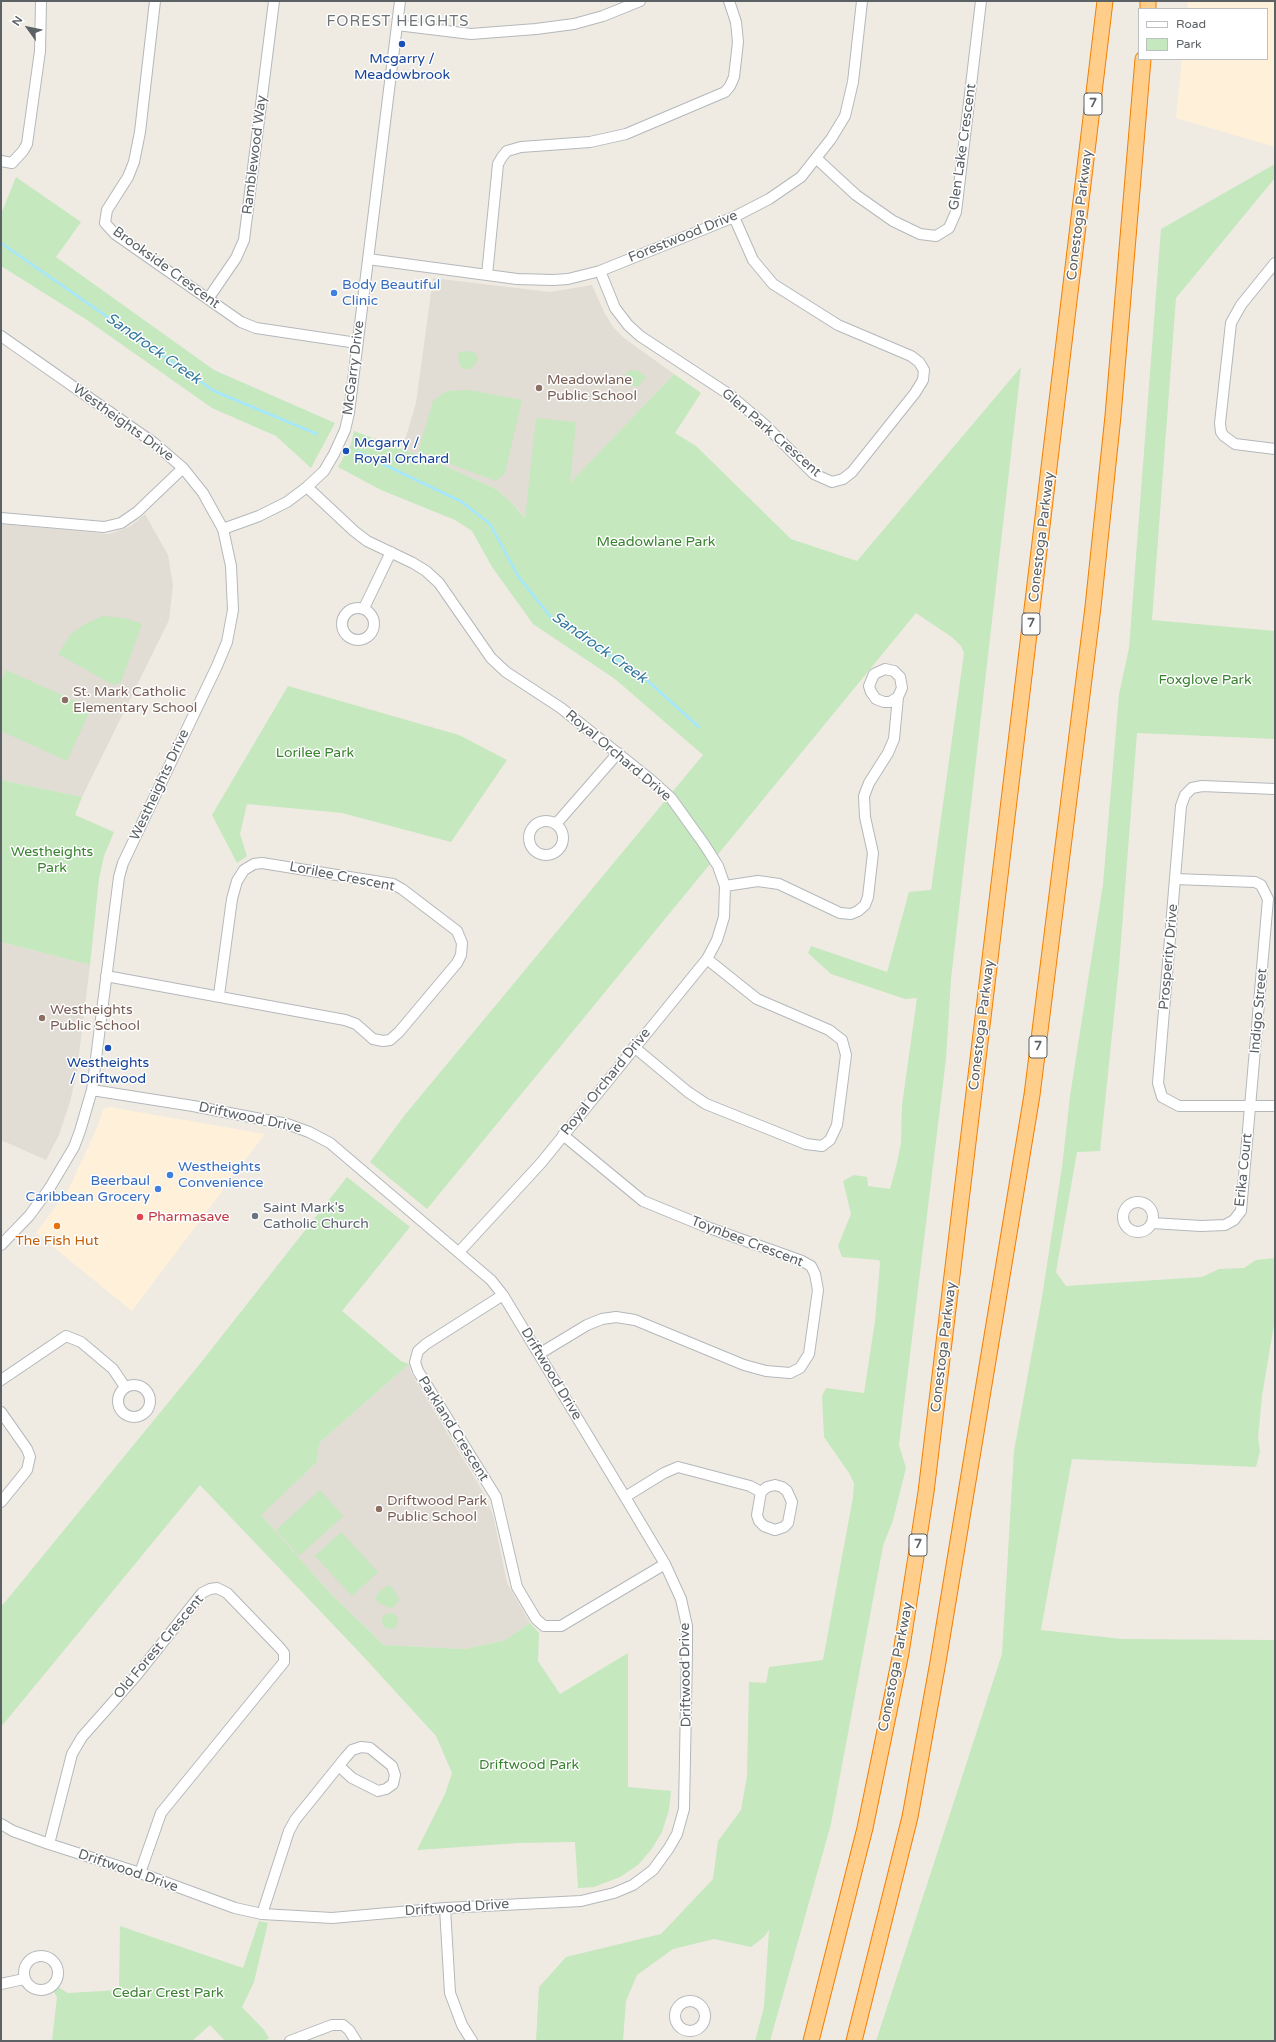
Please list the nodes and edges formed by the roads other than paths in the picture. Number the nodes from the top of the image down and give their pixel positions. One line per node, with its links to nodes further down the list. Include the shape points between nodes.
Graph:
1 (40, 1): 13 (street, via 40,51 27,144 12,163)
2 (155, 1): 19 (street, Brookside Crescent, via 140,132 134,162 128,177 107,210 105,223 115,234)
3 (274, 1): 19 (street, Ramblewood Way, via 244,240 236,258)
4 (400, 1): 10 (street, McGarry Drive)
5 (640, 1): 10 (street, via 574,24 536,29 471,34)
6 (729, 1): 18 (street, via 736,22 738,42 734,77 725,92 626,134 590,142 520,147 507,151 498,164)
7 (862, 1): 12 (street, Forestwood Drive, via 853,82 844,116)
8 (981, 1): 12 (street, Glen Lake Crescent, via 956,212 949,228 936,236 920,234 893,221 856,195)
9 (1105, 1): 66 (highway, Conestoga Parkway / 7, via 926,1492 901,1653 866,1820)
10 (397, 25): 15 (street, McGarry Drive)
11 (1143, 60): 67 (highway, 7, via 1112,423 1093,607 1032,1095 938,1662 911,1809)
12 (817, 159): 14 (street, Forestwood Drive, via 801,177)
13 (1, 161)
14 (734, 217): 17 (street, Forestwood Drive); 17 (street, Glen Park Crescent, via 753,260 773,284 838,325 911,356 924,370 923,380 915,393 852,472 843,479 832,482 814,474 730,394 640,336 615,308)
15 (368, 259): 18 (street, Forestwood Drive); 21 (street, McGarry Drive)
16 (1275, 263): 22 (street, via 1233,316 1229,331 1220,423 1221,432 1235,444)
17 (600, 271): 18 (street, Forestwood Drive, via 553,280)
18 (487, 275)
19 (208, 300): 21 (street, Brookside Crescent, via 241,322 256,328)
20 (1, 336): 23 (street, Westheights Drive, via 154,443)
21 (357, 343): 24 (street, McGarry Drive, via 345,430 324,471)
22 (1275, 449)
23 (183, 468): 25 (street, via 137,512 121,522 104,527); 26 (street, Westheights Drive, via 203,493)
24 (307, 487): 26 (street, McGarry Drive, via 287,502 259,516); 27 (street, Royal Orchard Drive, via 354,532)
25 (1, 518)
26 (223, 529): 36 (street, Westheights Drive, via 232,574 233,610 227,642 123,863)
27 (391, 552): 28 (street); 30 (street, Royal Orchard Drive, via 426,571 439,583 491,658 501,667 561,708)
28 (364, 608)
29 (898, 697): 34 (street, via 894,739 864,796 865,817 874,853 865,905 850,914 840,913 779,884 758,881)
30 (618, 753): 32 (street); 34 (street, Royal Orchard Drive, via 671,798 718,866)
31 (1275, 789): 33 (street, Prosperity Drive, via 1202,786 1192,788 1185,795 1181,806)
32 (556, 824)
33 (1175, 879): 40 (street, Prosperity Drive, via 1159,1089 1162,1098 1179,1106); 40 (street, Indigo Street, via 1255,882 1261,885 1268,899)
34 (725, 886): 35 (street, Royal Orchard Drive, via 724,917 718,940)
35 (707, 959): 38 (street, Royal Orchard Drive); 38 (street, via 757,1000 828,1030 842,1040 846,1056 837,1125 830,1140 822,1146 806,1144 706,1104)
36 (106, 976): 37 (street, Lorilee Crescent); 39 (street, Westheights Drive)
37 (219, 995): 37 (street, Lorilee Crescent, via 351,1021 373,1038 390,1040 457,963 462,943 457,931 394,884 262,863 254,864 244,870 232,899)
38 (634, 1047): 42 (street, Royal Orchard Drive)
39 (92, 1090): 44 (street, Westheights Drive, via 80,1132 64,1164 29,1216); 45 (street, Driftwood Drive, via 287,1124 309,1132 330,1144)
40 (1250, 1106): 41 (street, Prosperity Drive); 43 (street, Erika Court, via 1242,1202 1238,1216 1230,1223 1216,1226)
41 (1275, 1106)
42 (563, 1135): 45 (street, Royal Orchard Drive, via 541,1163); 47 (street, Toynbee Crescent, via 643,1201 811,1266 818,1290 809,1354 800,1368 790,1373 766,1371 635,1320 616,1318 602,1319 587,1325)
43 (1152, 1223)
44 (2, 1242)
45 (459, 1252): 46 (street, Driftwood Drive, via 491,1280)
46 (503, 1296): 47 (street, Driftwood Drive); 54 (street, Parkland Crescent, via 426,1344 418,1351 415,1362 418,1371 496,1497 517,1587 536,1619 544,1626 561,1626)
47 (539, 1354): 52 (street, Driftwood Drive)
48 (1, 1380): 49 (street, via 66,1336 81,1342 114,1369)
49 (125, 1387)
50 (1, 1412): 53 (street, via 30,1457 27,1470)
51 (761, 1492): 51 (street, via 757,1515 759,1521 769,1529 779,1530 788,1523 792,1509 791,1496 782,1487 775,1485); 52 (street, via 750,1486 678,1467)
52 (625, 1497): 54 (street, Driftwood Drive)
53 (1, 1502)
54 (665, 1564): 59 (street, Driftwood Drive, via 684,1611 688,1652 686,1797 682,1818 669,1848 653,1870 633,1885 614,1893 581,1901)
55 (339, 1766): 55 (street, via 352,1778 378,1791 393,1784 395,1775 392,1766 370,1748 352,1750); 60 (street, via 289,1831)
56 (1, 1824): 57 (street, Driftwood Drive)
57 (49, 1844): 58 (street, Driftwood Drive); 58 (street, Old Forest Crescent, via 72,1754 82,1737 136,1676 202,1593 217,1588 227,1593 280,1648 284,1654 284,1662 161,1813)
58 (140, 1873): 60 (street, Driftwood Drive, via 228,1906)
59 (445, 1908): 60 (street, Driftwood Drive, via 332,1918); 65 (street, via 450,1993 462,2025)
60 (262, 1914)
61 (24, 1980): 62 (street)
62 (1, 1984)
63 (290, 2041): 64 (street, via 332,2025 342,2025)
64 (356, 2041)
65 (472, 2041)
66 (811, 2041)
67 (854, 2041)

